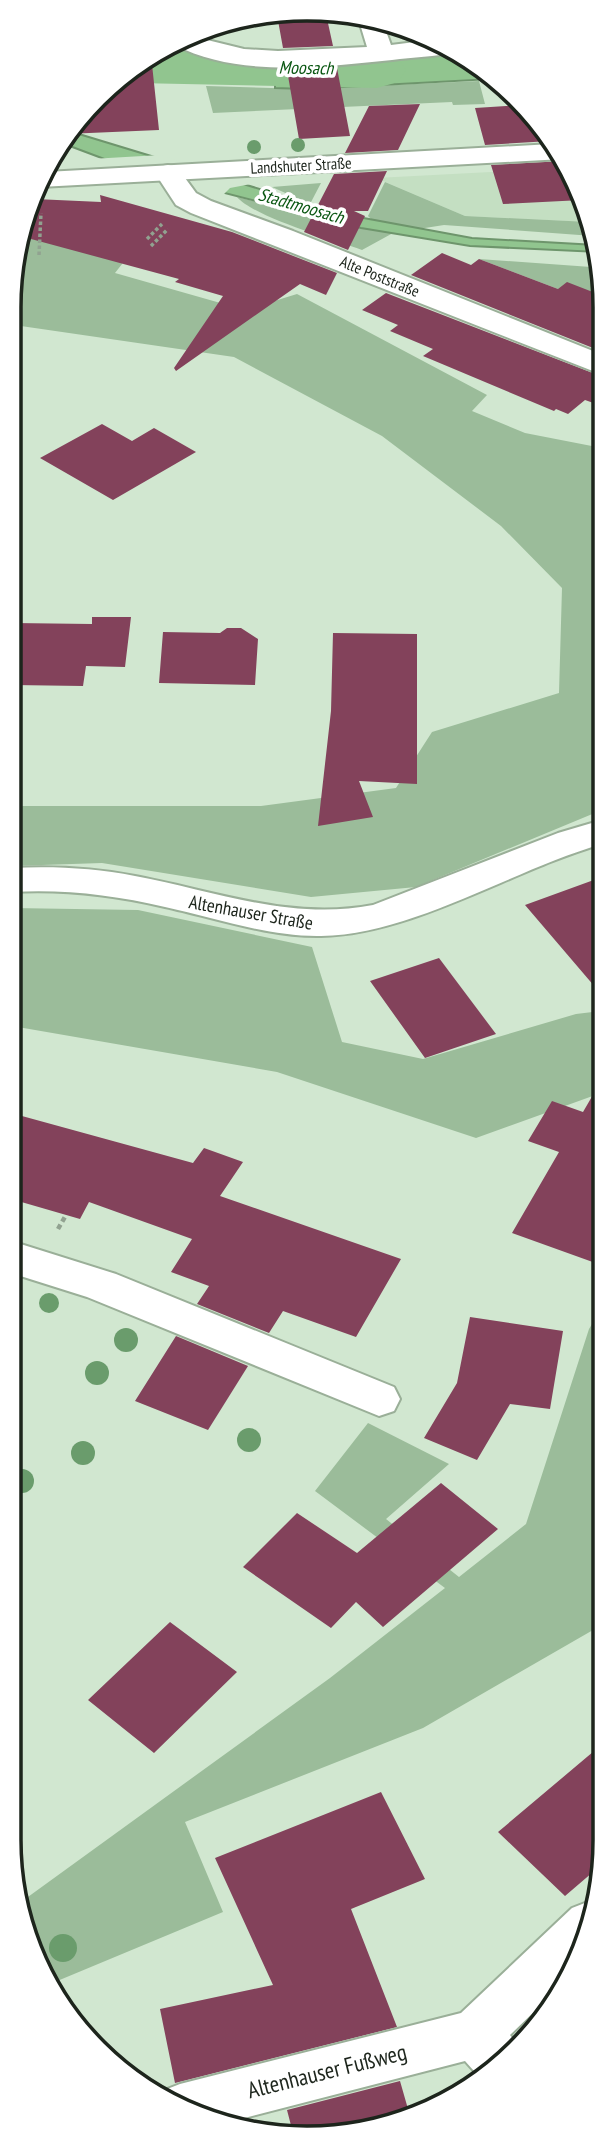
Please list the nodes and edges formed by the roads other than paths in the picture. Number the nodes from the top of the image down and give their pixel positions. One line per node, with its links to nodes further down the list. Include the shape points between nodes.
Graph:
1 (373, 29): 4 (street)
2 (193, 45): 4 (street, via 205,51 262,58)
3 (428, 48): 4 (street)
4 (381, 52)
5 (548, 153): 6 (street, Landshuter Straße)
6 (168, 173): 7 (street, Landshuter Straße, via 111,176); 8 (street, Alte Poststraße, via 183,196 201,207)
7 (47, 189)
8 (593, 362)
9 (593, 835): 10 (street, Altenhauser Straße, via 356,923 308,925 133,888)
10 (21, 880)
11 (21, 1260): 12 (street, via 101,1285)
12 (379, 1399)
13 (573, 1945): 14 (street, Altenhauser Fußweg)
14 (488, 2048): 15 (street, Altenhauser Fußweg)
15 (200, 2105)

